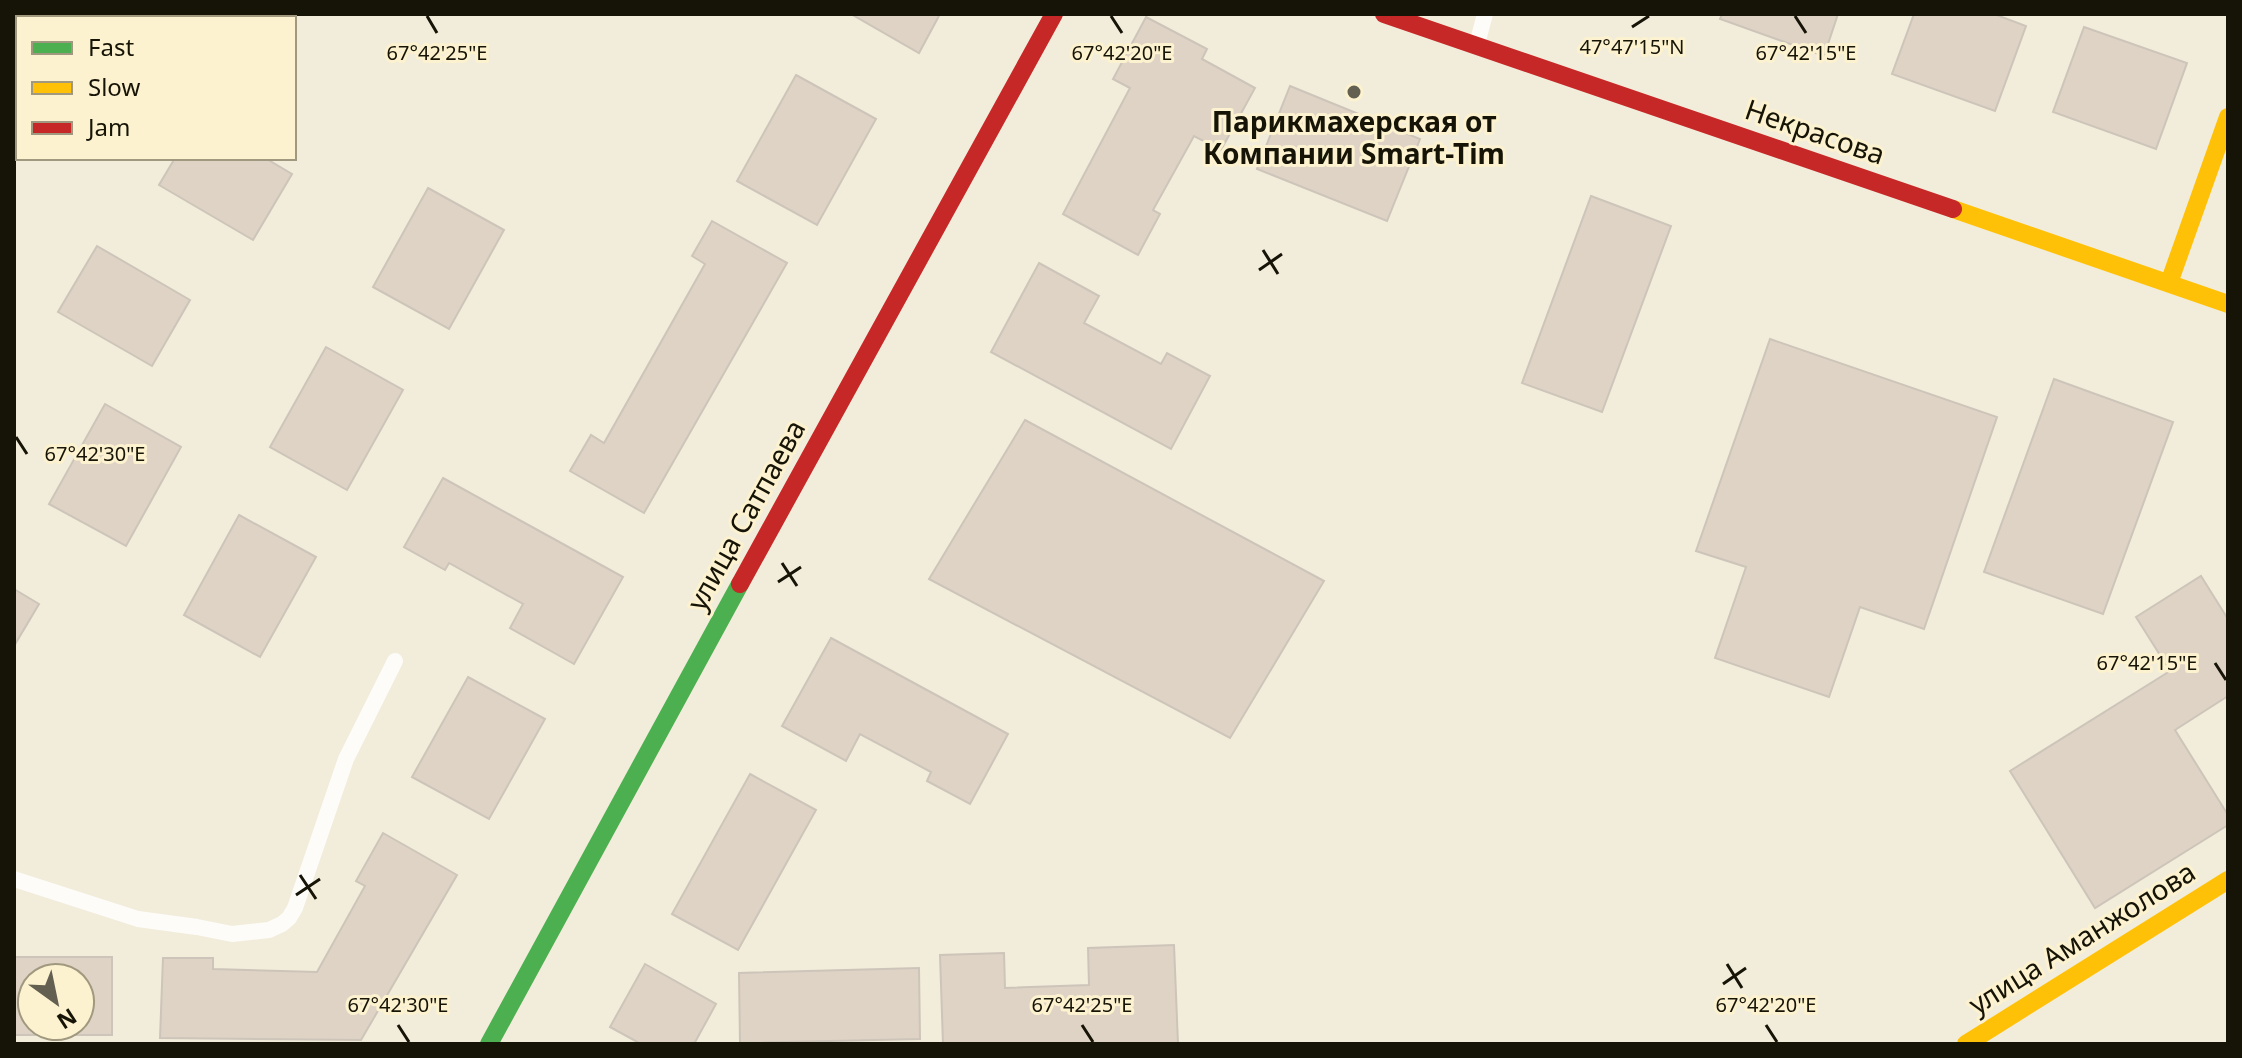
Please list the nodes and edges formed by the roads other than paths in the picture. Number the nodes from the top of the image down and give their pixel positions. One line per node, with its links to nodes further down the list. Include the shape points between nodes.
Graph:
1 (1054, 14): 11 (street, улица Сатпаева)
2 (1384, 14): 4 (street, Некрасова)
3 (1485, 14): 4 (lane)
4 (1476, 46): 6 (street, Некрасова)
5 (2228, 117): 6 (street)
6 (2169, 283): 7 (street, Некрасова)
7 (2228, 304)
8 (395, 661): 9 (lane, via 346,759 295,908 282,924 232,934 138,919)
9 (14, 879)
10 (2228, 880): 12 (street, улица Аманжолова)
11 (489, 1044)
12 (1966, 1044)

